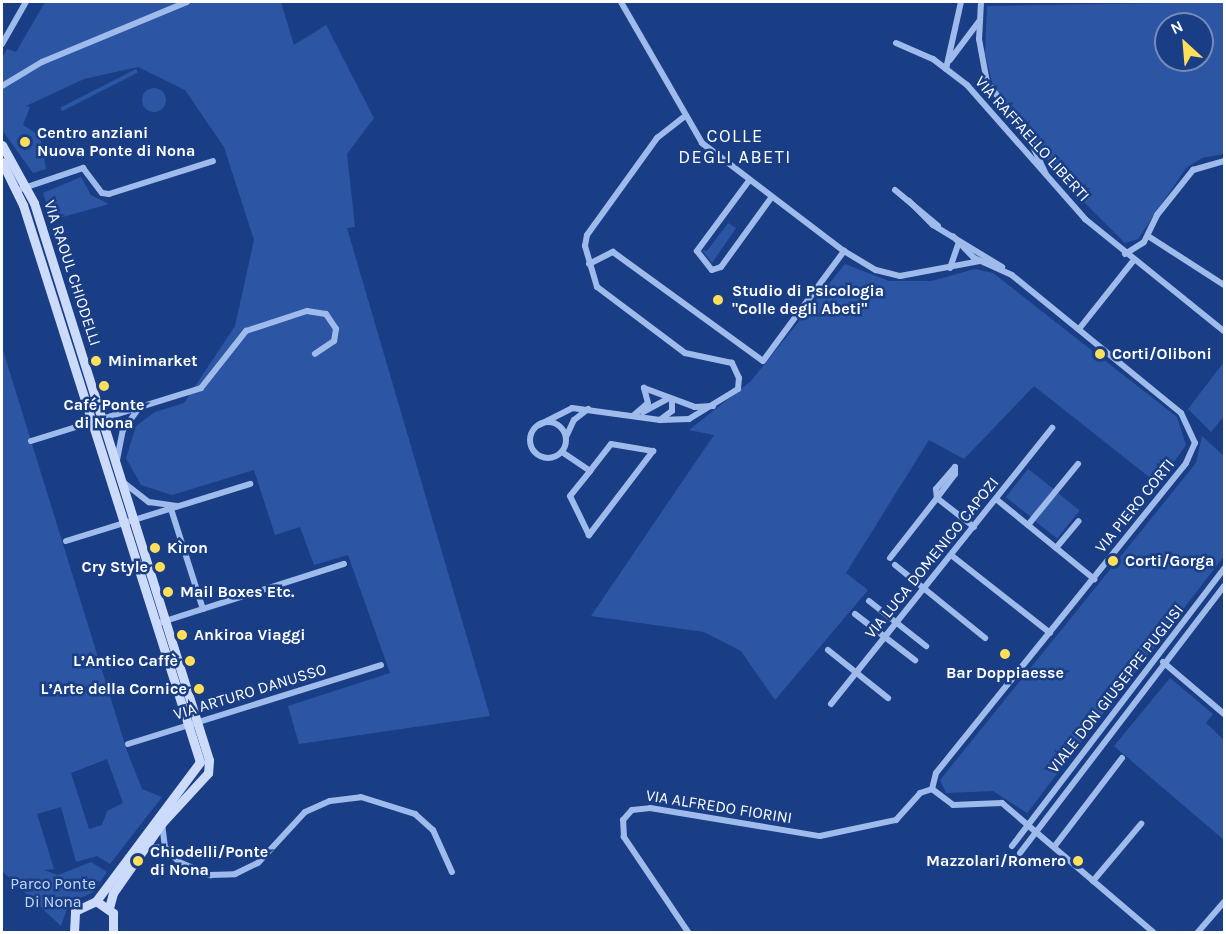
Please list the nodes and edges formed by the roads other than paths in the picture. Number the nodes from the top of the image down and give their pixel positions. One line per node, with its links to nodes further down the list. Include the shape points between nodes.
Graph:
1 (26, 2): 8 (street)
2 (188, 2): 10 (street, via 42,62)
3 (621, 2): 11 (street)
4 (961, 2): 9 (street)
5 (981, 2): 6 (street)
6 (980, 20): 9 (street); 16 (street, via 987,82 1034,146)
7 (896, 43): 9 (street, VIA RAFFAELLO LIBERTI)
8 (2, 44)
9 (946, 69): 16 (street, VIA RAFFAELLO LIBERTI, via 972,90)
10 (2, 86)
11 (683, 118): 17 (street, via 711,153); 28 (street, via 660,134 586,235)
12 (2, 145): 18 (main road, VIA RAOUL CHIODELLI)
13 (1224, 160): 23 (street, via 1200,165 1186,176)
14 (213, 161): 18 (street, via 109,194 100,191 83,168)
15 (2, 162): 19 (main road, VIA RAOUL CHIODELLI)
16 (1048, 181): 25 (street, VIA RAFFAELLO LIBERTI)
17 (748, 182): 21 (street); 21 (street, via 697,251 712,270 721,267)
18 (27, 185): 19 (street); 41 (main road, VIA RAOUL CHIODELLI)
19 (18, 190): 41 (main road, VIA RAOUL CHIODELLI)
20 (896, 190): 22 (street, VIA PIERO CORTI)
21 (771, 198): 24 (street)
22 (953, 236): 26 (street, VIA PIERO CORTI); 29 (street, via 959,253); 30 (street, VIA PIERO CORTI)
23 (1148, 236): 25 (street); 31 (street)
24 (844, 251): 28 (street, via 764,361 613,252); 29 (street, via 888,274)
25 (1125, 254): 27 (street, VIA RAFFAELLO LIBERTI)
26 (980, 261): 29 (street); 30 (street, VIA PIERO CORTI)
27 (1133, 261): 32 (street); 33 (street, VIA RAFFAELLO LIBERTI)
28 (589, 264): 36 (street, via 602,292 682,350 732,363 739,385)
29 (948, 269)
30 (1004, 270): 32 (street, VIA PIERO CORTI)
31 (1224, 285)
32 (1079, 329): 65 (street, VIA PIERO CORTI, via 1184,416 1195,443 1189,460)
33 (1224, 331)
34 (315, 354): 37 (street, via 334,341 336,329 326,314 307,311 246,331 201,388)
35 (670, 399): 36 (street, via 700,408); 39 (street); 39 (street, via 644,388 648,403); 42 (street, via 672,411)
36 (719, 404): 42 (street, via 689,419)
37 (140, 407): 41 (street); 50 (street, via 123,430)
38 (590, 408): 40 (street); 43 (street, via 556,413); 45 (street, via 574,420)
39 (640, 413): 40 (street)
40 (632, 416): 42 (street)
41 (97, 420): 46 (street); 50 (main road, VIA RAOUL CHIODELLI); 57 (main road, VIA RAOUL CHIODELLI)
42 (660, 420)
43 (539, 425): 45 (street, via 554,423); 47 (street, via 530,438 532,450 546,458)
44 (1052, 428): 53 (street, VIA LUCA DOMENICO CAPOZI)
45 (566, 438): 47 (street)
46 (31, 441)
47 (562, 452): 49 (street)
48 (1077, 464): 58 (street)
49 (590, 471): 49 (street, via 611,444 653,451 589,535 570,496)
50 (119, 473): 54 (street, via 149,502); 57 (main road, VIA RAOUL CHIODELLI)
51 (250, 484): 54 (street)
52 (937, 498): 52 (street, via 957,472 955,467 936,489); 59 (street); 67 (street, via 892,562)
53 (996, 499): 58 (street); 59 (street, VIA LUCA DOMENICO CAPOZI)
54 (181, 506): 55 (street)
55 (171, 509): 57 (street); 69 (street)
56 (1078, 521): 61 (street)
57 (129, 522): 60 (street); 71 (main road, VIA RAOUL CHIODELLI)
58 (1028, 525): 61 (street)
59 (974, 527): 62 (street, VIA LUCA DOMENICO CAPOZI)
60 (66, 541)
61 (1056, 548): 65 (street)
62 (951, 555): 67 (street, VIA LUCA DOMENICO CAPOZI); 73 (street)
63 (344, 564): 69 (street)
64 (1224, 569): 78 (street, VIALE DON GIUSEPPE PUGLISI)
65 (1094, 579): 73 (street, VIA PIERO CORTI)
66 (1224, 586): 80 (street, VIALE DON GIUSEPPE PUGLISI)
67 (924, 589): 72 (street, VIA LUCA DOMENICO CAPOZI); 75 (street)
68 (869, 600): 72 (street)
69 (203, 609): 71 (street)
70 (855, 614): 74 (street)
71 (161, 622): 86 (main road, VIA RAOUL CHIODELLI)
72 (897, 623): 74 (street, VIA LUCA DOMENICO CAPOZI); 76 (street)
73 (1050, 633): 89 (street, VIA PIERO CORTI, via 936,773)
74 (885, 638): 79 (street); 82 (street, VIA LUCA DOMENICO CAPOZI)
75 (985, 638)
76 (926, 646)
77 (828, 650): 82 (street)
78 (1158, 658): 80 (street); 92 (street, VIALE DON GIUSEPPE PUGLISI)
79 (915, 660)
80 (1165, 664): 85 (street); 93 (street, VIALE DON GIUSEPPE PUGLISI)
81 (381, 665): 86 (street, VIA ARTURO DANUSSO)
82 (857, 674): 83 (street); 84 (street, VIA LUCA DOMENICO CAPOZI)
83 (888, 698)
84 (831, 704)
85 (1224, 714)
86 (193, 724): 87 (street, VIA ARTURO DANUSSO); 90 (main road, VIA RAOUL CHIODELLI, via 210,770); 101 (main road, VIA RAOUL CHIODELLI, via 199,768 161,809)
87 (128, 744)
88 (1122, 758): 96 (street)
89 (932, 789): 92 (street, via 953,805 1000,802); 106 (street, VIA ALFREDO FIORINI, via 920,793 896,820 820,836 650,808 630,811 622,825 625,839)
90 (162, 823): 95 (street); 97 (main road, VIA RAOUL CHIODELLI)
91 (1141, 824): 100 (street)
92 (1028, 826): 93 (street); 94 (street, VIALE DON GIUSEPPE PUGLISI)
93 (1036, 833): 96 (street); 98 (street, VIALE DON GIUSEPPE PUGLISI)
94 (1012, 846)
95 (165, 847): 97 (street); 99 (street, via 195,871 235,874 258,863 305,812 330,801 362,797 415,814 433,830)
96 (1054, 847): 100 (street)
97 (144, 849): 103 (main road, VIA RAOUL CHIODELLI, via 113,893)
98 (1020, 853)
99 (452, 872)
100 (1093, 881): 107 (street)
101 (96, 901): 103 (main road); 105 (main road, via 75,911)
102 (1224, 902): 108 (street)
103 (110, 908): 104 (main road)
104 (115, 930)
105 (72, 931)
106 (688, 933)
107 (1153, 933)
108 (1198, 933)

